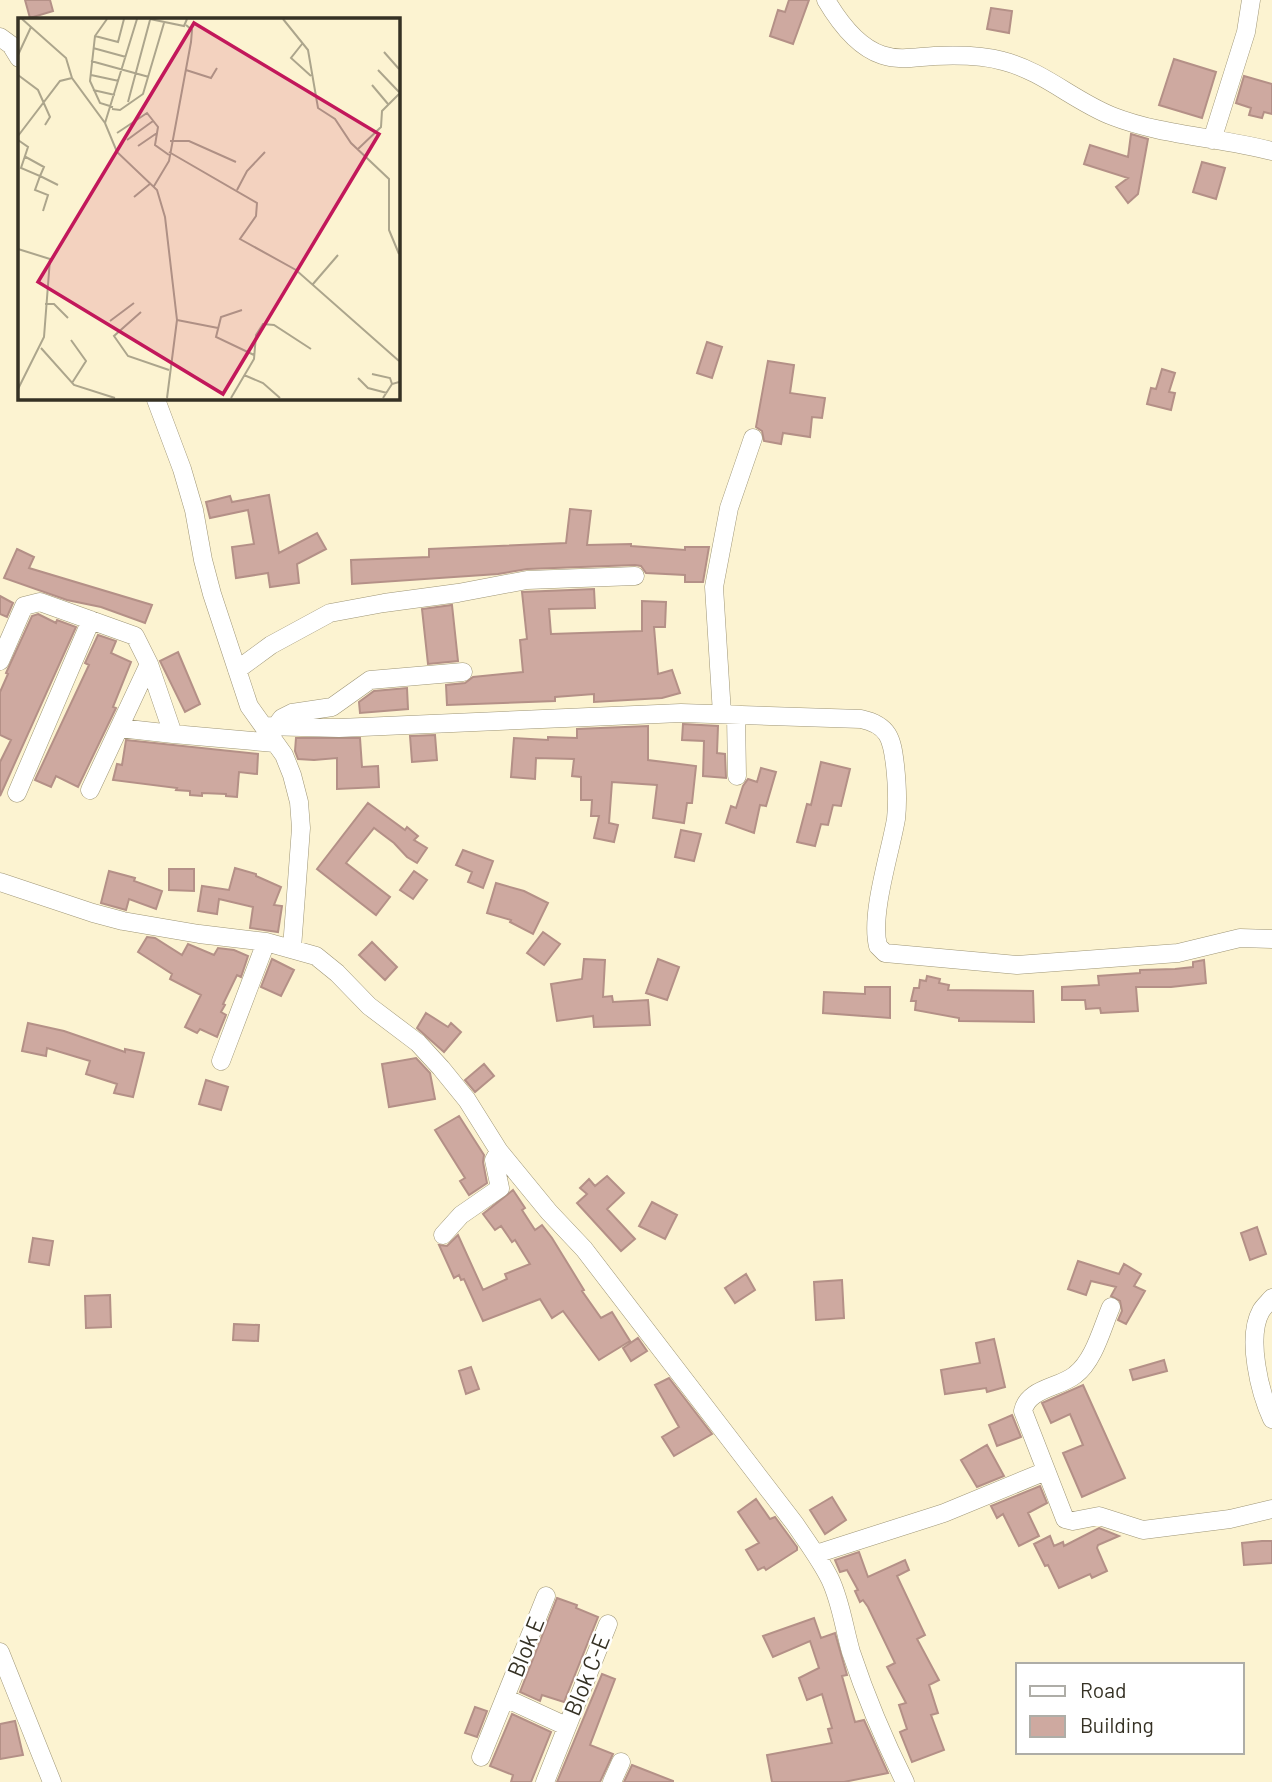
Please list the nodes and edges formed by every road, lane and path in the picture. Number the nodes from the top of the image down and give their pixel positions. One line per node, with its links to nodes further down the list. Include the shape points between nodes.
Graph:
1 (826, 0): 5 (street, via 856,39 881,54 900,59 1002,60 1110,116 1156,130)
2 (1251, 0): 5 (street, via 1246,32)
3 (0, 37): 4 (street)
4 (18, 56)
5 (1212, 139): 6 (street)
6 (1272, 151)
7 (156, 399): 13 (street, via 188,489 203,560)
8 (753, 438): 15 (street, via 729,508 714,587)
9 (635, 576): 13 (street, via 527,580 330,613 271,645)
10 (90, 620): 11 (street, via 40,602 30,603 24,606); 12 (street, via 135,636); 21 (street)
11 (0, 661)
12 (149, 664): 16 (street); 18 (street)
13 (237, 670): 17 (street, via 248,706)
14 (463, 672): 17 (street, via 370,680 332,707 282,718)
15 (729, 715): 17 (street, via 681,713); 19 (street); 23 (street, via 861,719 875,722 887,732 893,746 897,798 877,920 878,946 885,953 1017,965 1178,953 1240,938)
16 (119, 728): 18 (street); 20 (street)
17 (272, 732): 18 (street); 25 (street, via 299,802)
18 (173, 734)
19 (737, 776)
20 (90, 790)
21 (17, 793)
22 (0, 882): 24 (street, via 123,921)
23 (1272, 939)
24 (267, 942): 25 (street); 26 (street)
25 (292, 948): 27 (street, via 316,956 369,1006 418,1043 467,1100)
26 (221, 1061)
27 (499, 1151): 28 (street, via 494,1160 500,1188 461,1215); 34 (street, via 584,1249)
28 (443, 1235)
29 (1272, 1298): 31 (street, via 1261,1310 1255,1343)
30 (1111, 1307): 32 (street, via 1079,1373 1025,1403 1023,1411)
31 (1272, 1419)
32 (1046, 1471): 33 (street, via 1062,1513 1073,1521 1099,1516 1143,1530); 34 (street, via 944,1513)
33 (1272, 1509)
34 (816, 1554): 45 (street, via 838,1600 878,1725)
35 (546, 1596): 38 (street, Blok E)
36 (608, 1624): 39 (street, Blok C-E)
37 (0, 1652): 42 (street)
38 (505, 1698): 39 (street); 40 (street, Blok E)
39 (566, 1726): 43 (street, Blok C-E)
40 (481, 1757)
41 (621, 1762): 44 (street)
42 (52, 1782)
43 (545, 1782)
44 (612, 1782)
45 (905, 1782)

